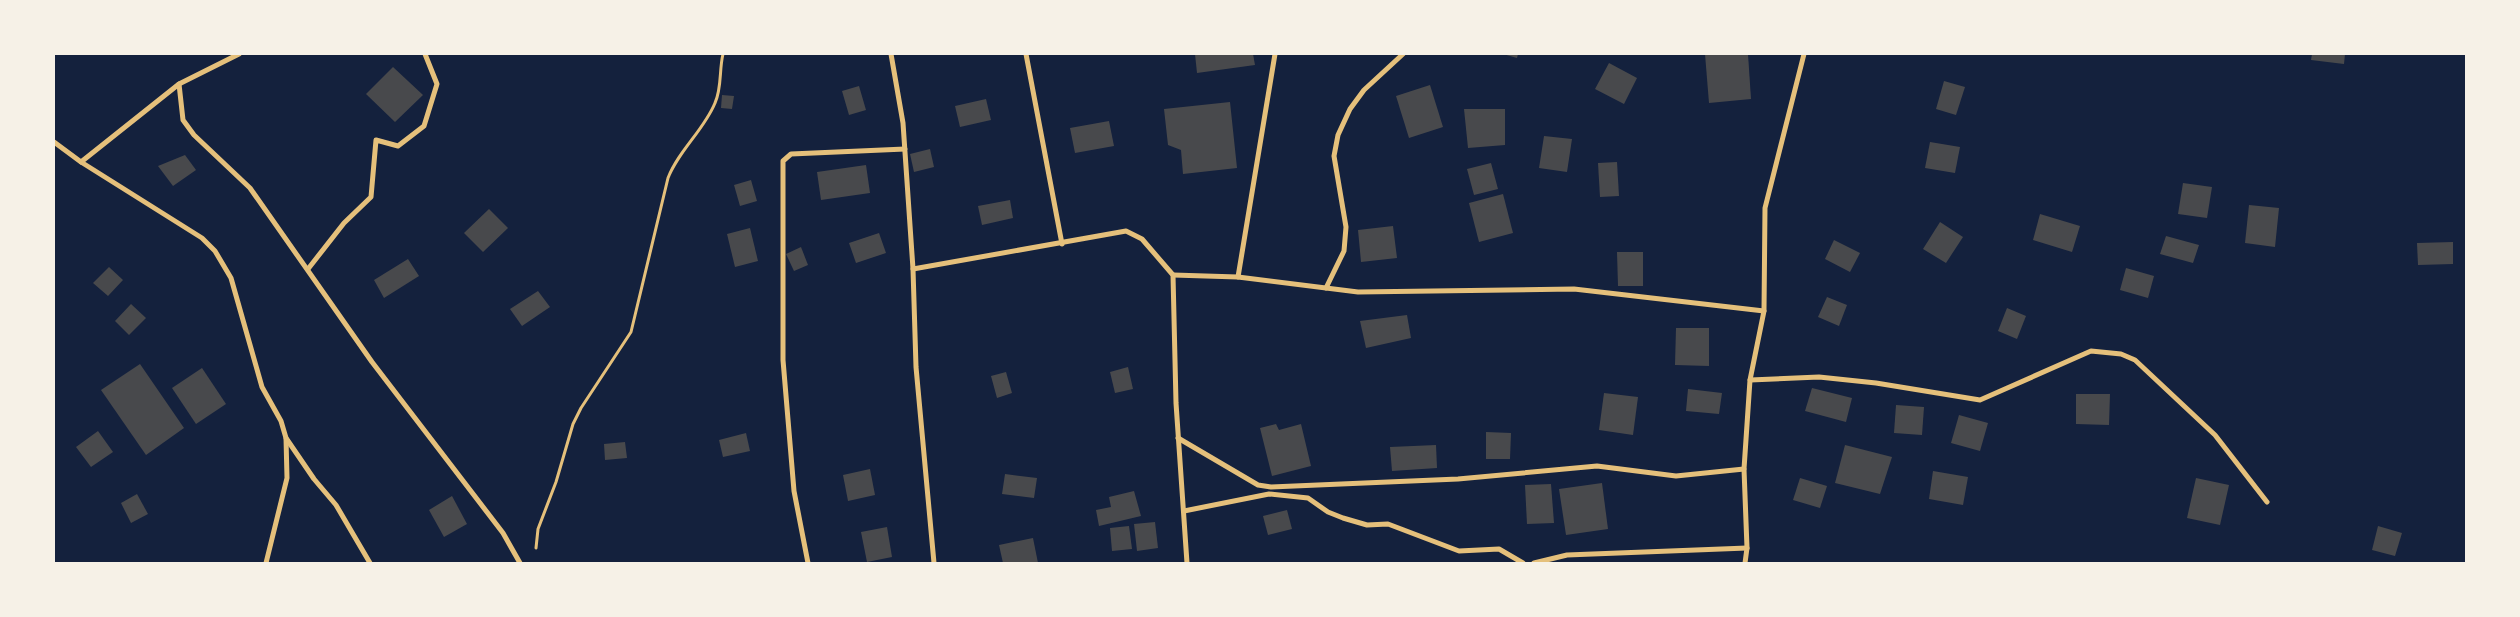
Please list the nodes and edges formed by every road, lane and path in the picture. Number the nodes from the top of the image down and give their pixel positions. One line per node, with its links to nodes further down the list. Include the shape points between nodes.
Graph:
1 (239, 54): 9 (street)
2 (425, 54): 14 (street, via 437,84 424,126 398,146 376,140 371,198 344,223)
3 (723, 54): 27 (path, via 719,70 720,92 715,105 673,164 668,178 631,332 573,424 538,529)
4 (891, 54): 11 (street)
5 (1026, 54): 13 (street)
6 (1275, 54): 17 (street)
7 (1403, 54): 18 (street, via 1364,90 1350,109 1338,135 1334,156 1346,227 1344,251)
8 (1804, 54): 19 (street, via 1765,208)
9 (179, 84): 12 (street); 14 (street, via 183,120 194,135 250,188)
10 (54, 142): 12 (street)
11 (905, 149): 15 (street); 31 (street, via 791,154 783,161 783,360 794,491)
12 (81, 162): 21 (street, via 202,238 215,251 231,278 262,387 281,421)
13 (1062, 244): 15 (street); 16 (street, via 1126,231 1142,239)
14 (308, 268): 30 (street, via 372,362 503,532)
15 (913, 269): 32 (street, via 916,367)
16 (1173, 276): 17 (street); 22 (street)
17 (1238, 277): 18 (street)
18 (1326, 288): 19 (street, via 1358,292 1574,290)
19 (1764, 311): 20 (street)
20 (1750, 380): 23 (street); 24 (street, via 1818,377 1980,400 2091,351 2121,354 2135,360 2215,435)
21 (286, 438): 28 (street, via 287,478); 29 (street, via 336,505)
22 (1178, 438): 23 (street, via 1258,485 1271,487 1458,479 1597,466 1676,476); 25 (street)
23 (1744, 470): 26 (street)
24 (2267, 502)
25 (1184, 511): 33 (street); 34 (street, via 1269,494 1308,498 1343,518 1367,525 1388,524 1459,551 1499,548)
26 (1747, 548): 35 (street, via 1567,555); 36 (street)
27 (534, 553)
28 (266, 563)
29 (370, 563)
30 (520, 563)
31 (808, 563)
32 (934, 563)
33 (1187, 563)
34 (1523, 563)
35 (1534, 563)
36 (1745, 563)

